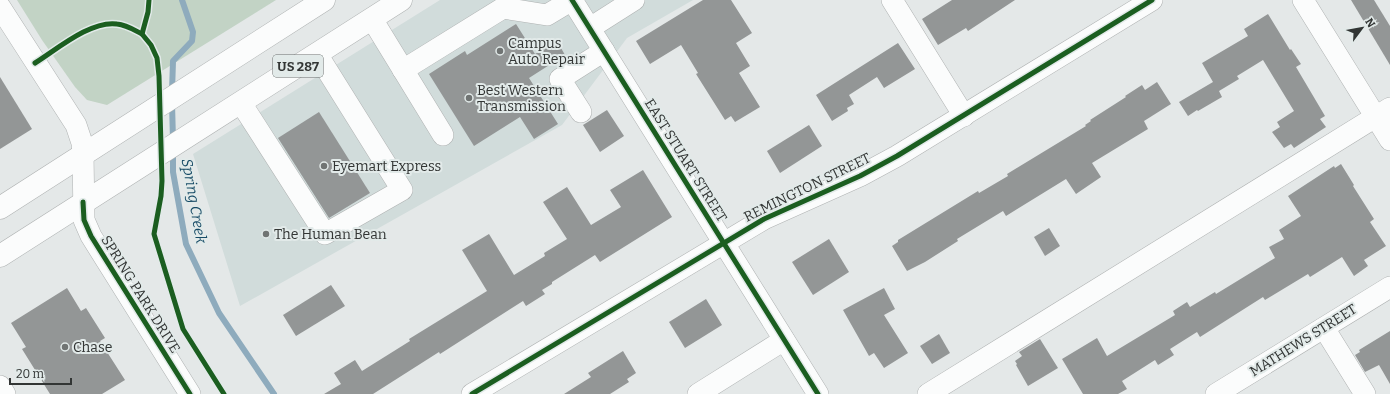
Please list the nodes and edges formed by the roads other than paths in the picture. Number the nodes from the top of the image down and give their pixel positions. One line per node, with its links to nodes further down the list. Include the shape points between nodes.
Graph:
1 (324, 0): 20 (highway, US 287)
2 (401, 0): 9 (highway, US 287)
3 (572, 0): 10 (street, EAST STUART STREET); 13 (street, via 546,16 503,8)
4 (634, 0): 10 (street)
5 (892, 0): 17 (street)
6 (1152, 0): 17 (street, REMINGTON STREET)
7 (1303, 0): 16 (street)
8 (0, 7): 20 (street, SPRING PARK DRIVE, via 73,120 82,143)
9 (372, 19): 12 (highway, US 287); 13 (street)
10 (590, 28): 11 (street, EAST STUART STREET)
11 (604, 51): 15 (street, via 560,79); 23 (street, EAST STUART STREET)
12 (317, 54): 14 (highway, US 287); 14 (street, via 402,190 325,234)
13 (403, 70): 18 (street)
14 (241, 103): 21 (highway, US 287)
15 (581, 112)
16 (1383, 112): 19 (street); 34 (street)
17 (964, 116): 23 (street, REMINGTON STREET, via 885,163 764,219)
18 (443, 135)
19 (1390, 140)
20 (83, 154): 21 (street, SPRING PARK DRIVE); 22 (highway, US 287)
21 (83, 202): 24 (highway, US 287); 30 (street, SPRING PARK DRIVE, via 84,220 91,236)
22 (0, 208)
23 (724, 242): 27 (street, EAST STUART STREET); 31 (street, REMINGTON STREET)
24 (0, 256)
25 (1390, 287): 26 (street, MATHEWS STREET)
26 (1324, 328): 35 (street, MATHEWS STREET); 36 (street)
27 (784, 340): 32 (street); 33 (street, EAST STUART STREET)
28 (0, 386): 29 (street)
29 (4, 394)
30 (190, 394)
31 (472, 394)
32 (698, 394)
33 (818, 394)
34 (928, 394)
35 (1216, 394)
36 (1365, 394)

